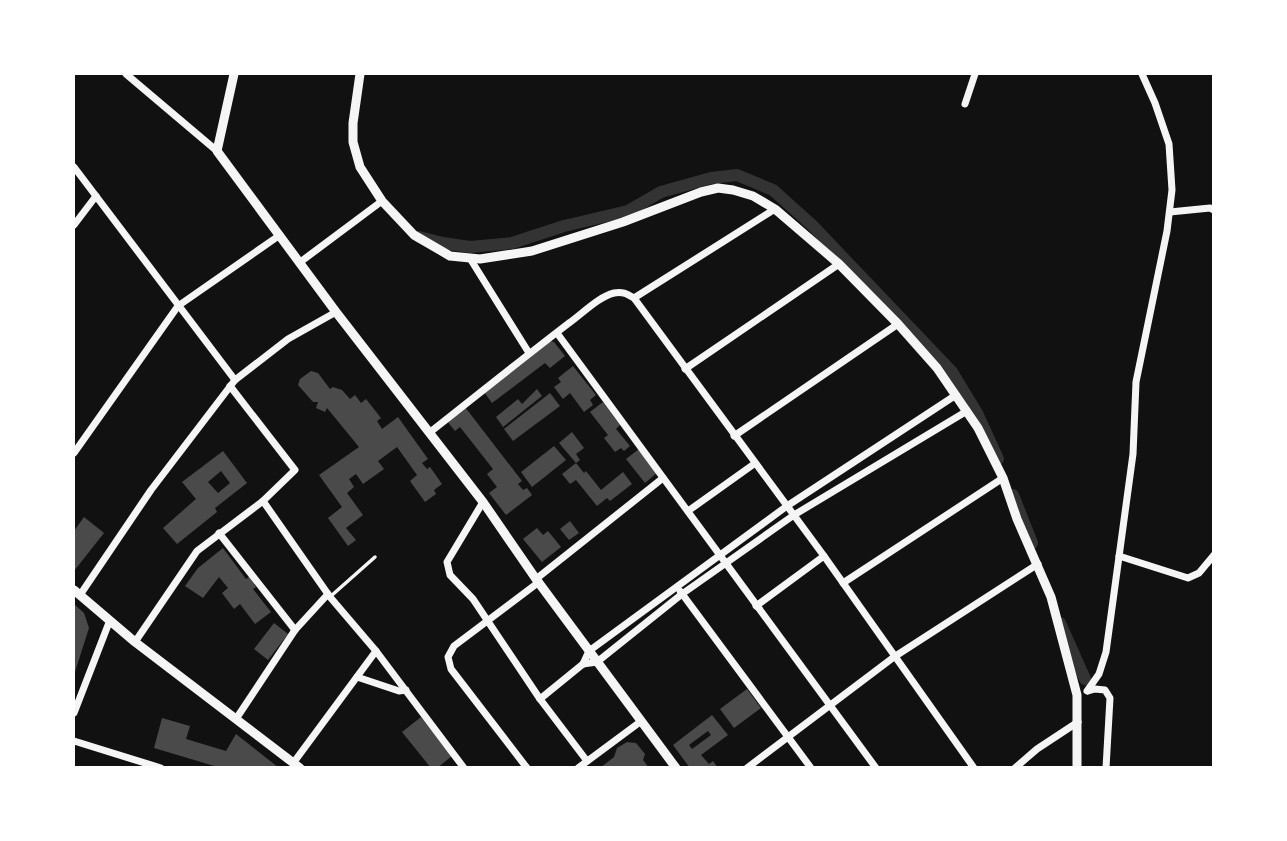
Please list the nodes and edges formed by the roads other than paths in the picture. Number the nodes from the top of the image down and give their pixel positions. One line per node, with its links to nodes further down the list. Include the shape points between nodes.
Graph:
1 (126, 74): 7 (street)
2 (234, 74): 7 (street)
3 (360, 74): 10 (street, via 353,142 360,167)
4 (975, 74): 6 (street)
5 (1142, 74): 13 (street, via 1168,144)
6 (965, 104)
7 (217, 151): 15 (street)
8 (74, 167): 9 (street)
9 (96, 196): 14 (street); 20 (street)
10 (382, 201): 16 (street, via 427,244); 17 (street)
11 (775, 209): 16 (street, via 753,196 718,188 532,251); 18 (street); 19 (street)
12 (1213, 210): 13 (street)
13 (1170, 212): 44 (street, via 1137,372 1133,454)
14 (74, 225)
15 (280, 235): 17 (street); 20 (street)
16 (471, 260): 24 (street)
17 (299, 263): 21 (street)
18 (839, 264): 22 (street); 25 (street)
19 (634, 298): 23 (street, via 615,293); 25 (street)
20 (178, 306): 26 (street); 31 (street)
21 (336, 312): 26 (street, via 288,339); 29 (street)
22 (898, 324): 27 (street); 30 (street)
23 (556, 333): 24 (street); 33 (street)
24 (528, 353): 29 (street)
25 (685, 369): 30 (street)
26 (232, 383): 35 (street, via 295,470); 51 (street)
27 (956, 395): 28 (street); 37 (street)
28 (967, 411): 34 (street); 39 (street)
29 (429, 433): 36 (street)
30 (734, 436): 32 (street)
31 (74, 453)
32 (754, 464): 37 (street); 38 (street)
33 (663, 478): 38 (street); 48 (street)
34 (1003, 478): 47 (street); 49 (street)
35 (262, 501): 40 (street); 53 (street)
36 (483, 502): 48 (street); 56 (street, via 447,562 450,575)
37 (787, 506): 39 (street); 41 (street)
38 (688, 511): 41 (street)
39 (794, 515): 43 (street); 46 (street)
40 (219, 533): 57 (street); 58 (street, via 188,562)
41 (719, 554): 46 (street); 50 (street)
42 (1213, 555): 44 (street, via 1199,573 1188,578)
43 (824, 556): 49 (street); 54 (street)
44 (1119, 556): 66 (street, via 1106,652)
45 (375, 557): 53 (lane)
46 (725, 562): 52 (street); 54 (street)
47 (1038, 564): 61 (street); 67 (street)
48 (537, 580): 56 (street); 60 (street)
49 (843, 583): 61 (street)
50 (676, 586): 52 (street); 60 (street)
51 (77, 592): 55 (street)
52 (682, 594): 62 (street); 74 (street)
53 (329, 595): 57 (street); 59 (street)
54 (756, 606): 69 (street)
55 (110, 620): 58 (street); 70 (street)
56 (488, 620): 68 (street); 80 (street, via 454,646 448,663)
57 (295, 630): 71 (street)
58 (135, 642): 71 (street)
59 (376, 651): 64 (street); 65 (street)
60 (589, 651): 62 (street); 63 (street)
61 (894, 657): 69 (street); 86 (street)
62 (597, 662): 63 (street); 72 (street)
63 (583, 664): 68 (street)
64 (357, 677): 65 (street); 77 (street)
65 (406, 690): 79 (street)
66 (1087, 691): 67 (street); 89 (street, via 1100,688 1110,698)
67 (1077, 695): 73 (street)
68 (540, 699): 76 (street)
69 (831, 706): 74 (street); 85 (street)
70 (74, 713)
71 (236, 719): 77 (street)
72 (640, 722): 76 (street); 82 (street)
73 (1078, 722): 87 (street); 88 (street)
74 (788, 737): 83 (street); 84 (street)
75 (74, 741): 78 (street)
76 (587, 761): 81 (street)
77 (297, 765)
78 (161, 768)
79 (464, 768)
80 (527, 768)
81 (578, 768)
82 (676, 768)
83 (747, 768)
84 (811, 768)
85 (876, 768)
86 (974, 768)
87 (1014, 768)
88 (1077, 768)
89 (1106, 768)

